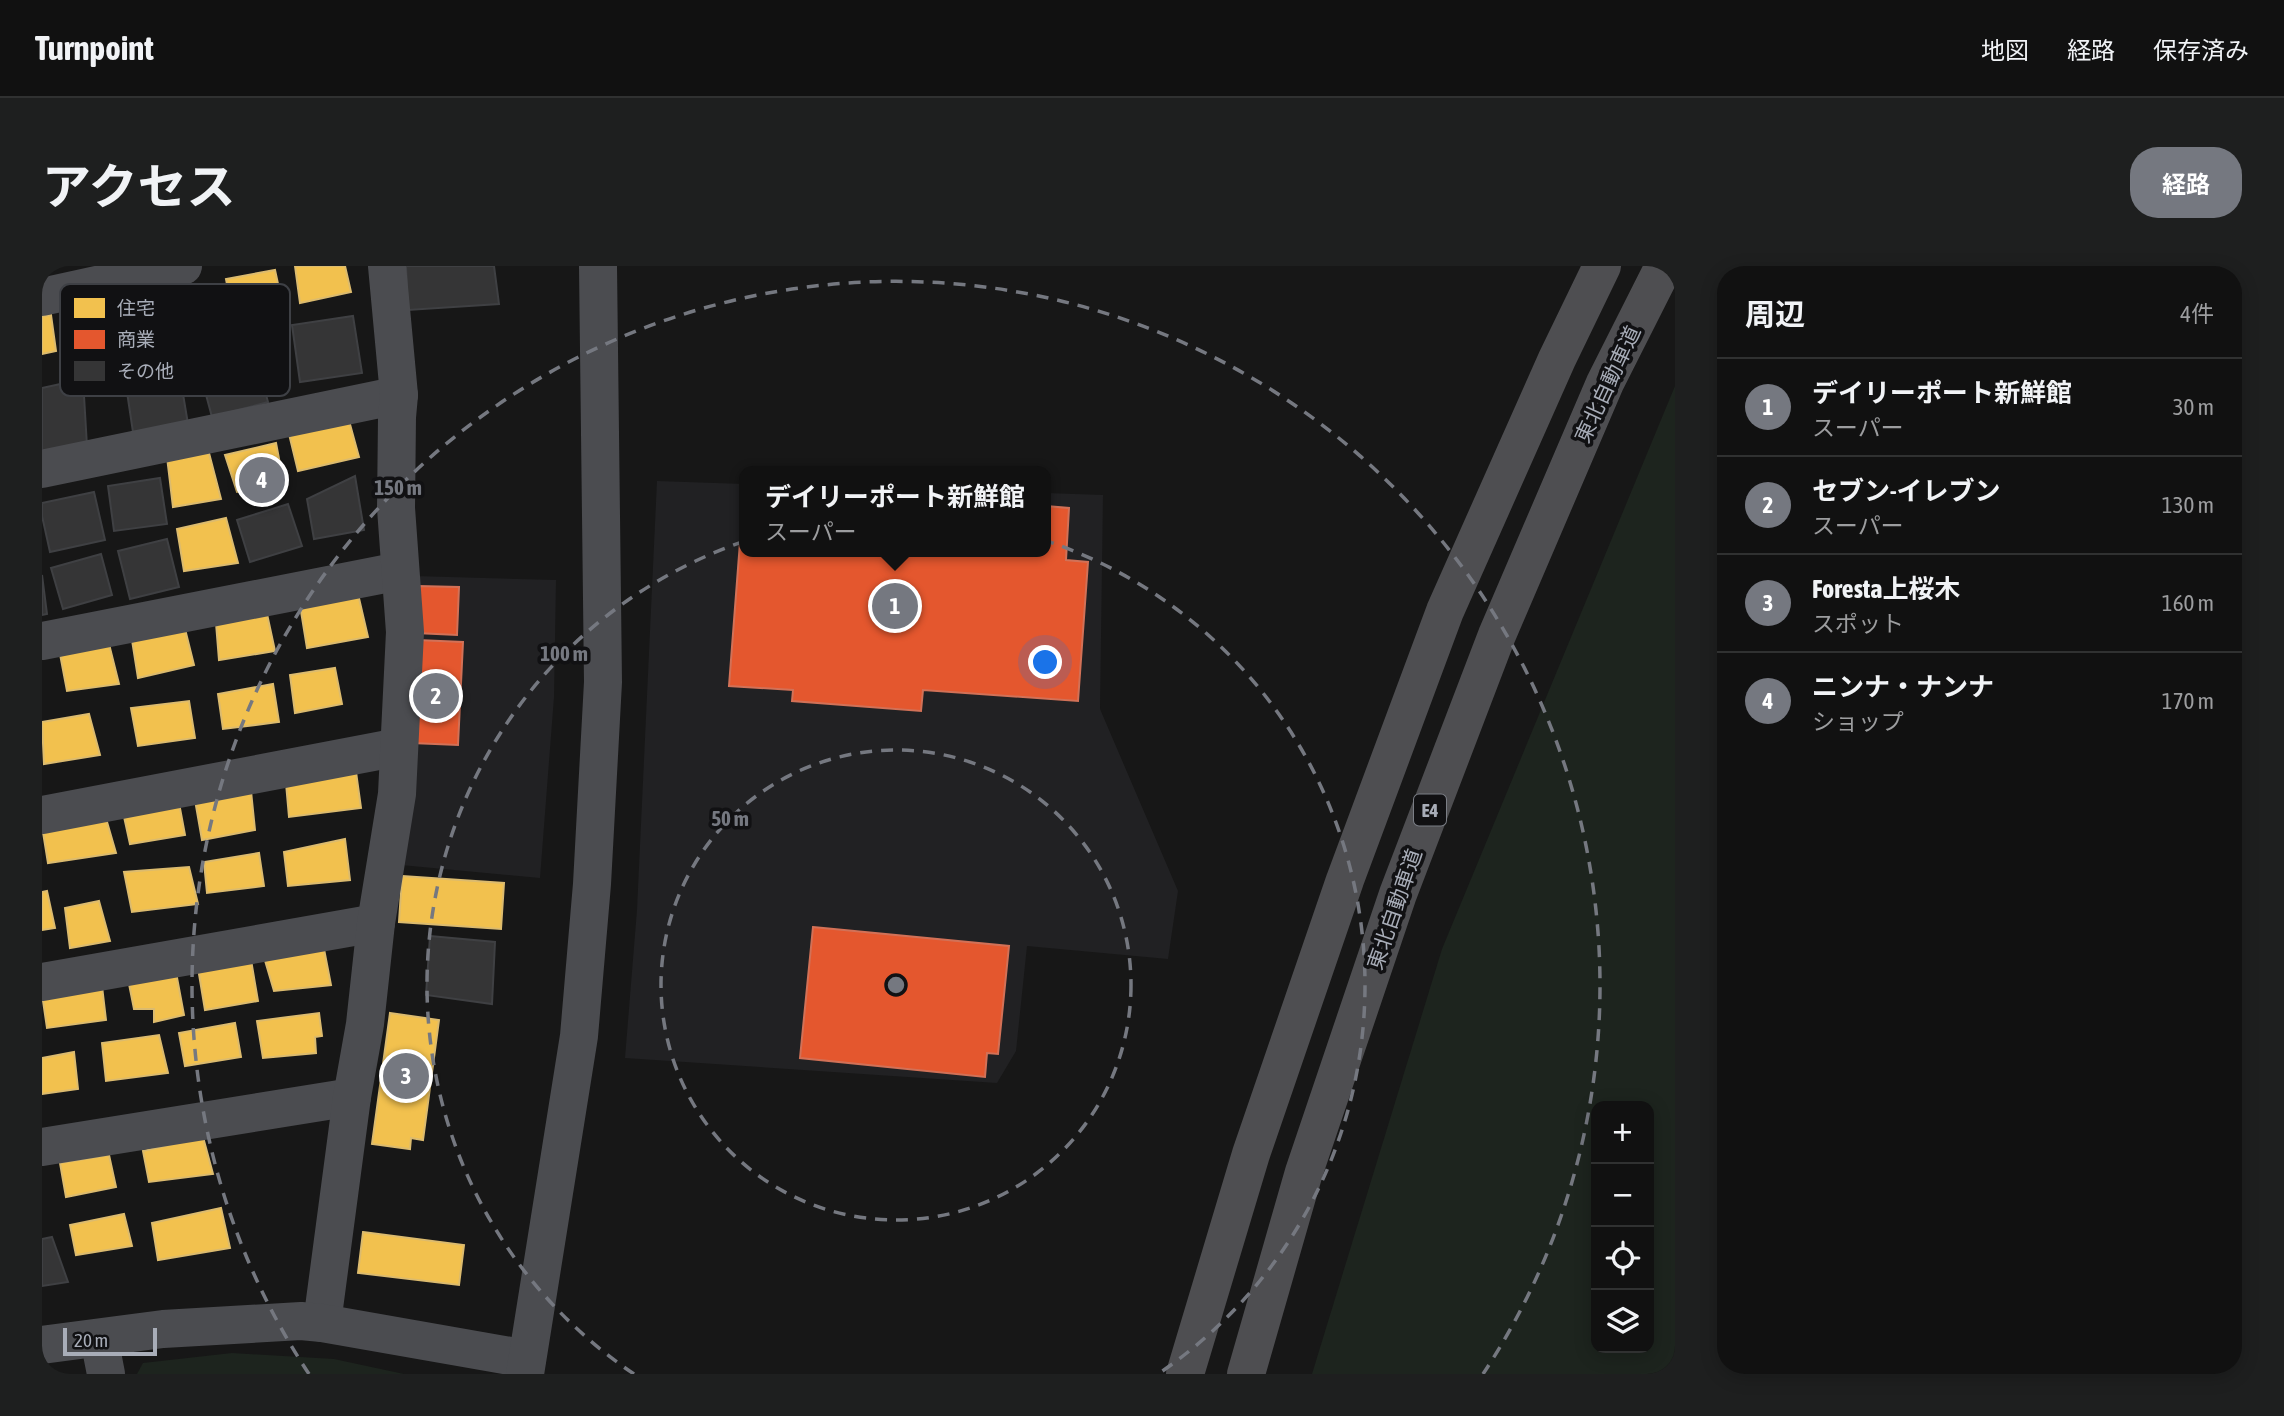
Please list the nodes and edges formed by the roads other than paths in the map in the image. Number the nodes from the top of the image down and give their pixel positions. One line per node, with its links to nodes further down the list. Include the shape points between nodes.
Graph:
1 (183, 266): 6 (street)
2 (387, 266): 9 (street)
3 (598, 266): 22 (street, via 603,682 592,884 579,1036)
4 (1602, 266): 23 (highway, via 1445,611 1345,880 1260,1128)
5 (1664, 266): 24 (highway, 東北自動車道 / E4, via 1605,383 1497,635 1398,894 1304,1172)
6 (101, 284)
7 (60, 293): 8 (street)
8 (42, 297)
9 (400, 394): 10 (street); 11 (street, via 396,508)
10 (42, 469)
11 (400, 570): 12 (street); 13 (street, via 405,632)
12 (42, 641)
13 (399, 747): 14 (street); 15 (street, via 397,794)
14 (42, 815)
15 (376, 923): 16 (street); 17 (street)
16 (42, 982)
17 (352, 1097): 18 (street); 19 (street)
18 (42, 1147)
19 (322, 1323): 21 (street, via 163,1329); 22 (street)
20 (42, 1345): 21 (street)
21 (102, 1356)
22 (526, 1367)
23 (1185, 1374)
24 (1246, 1374)

